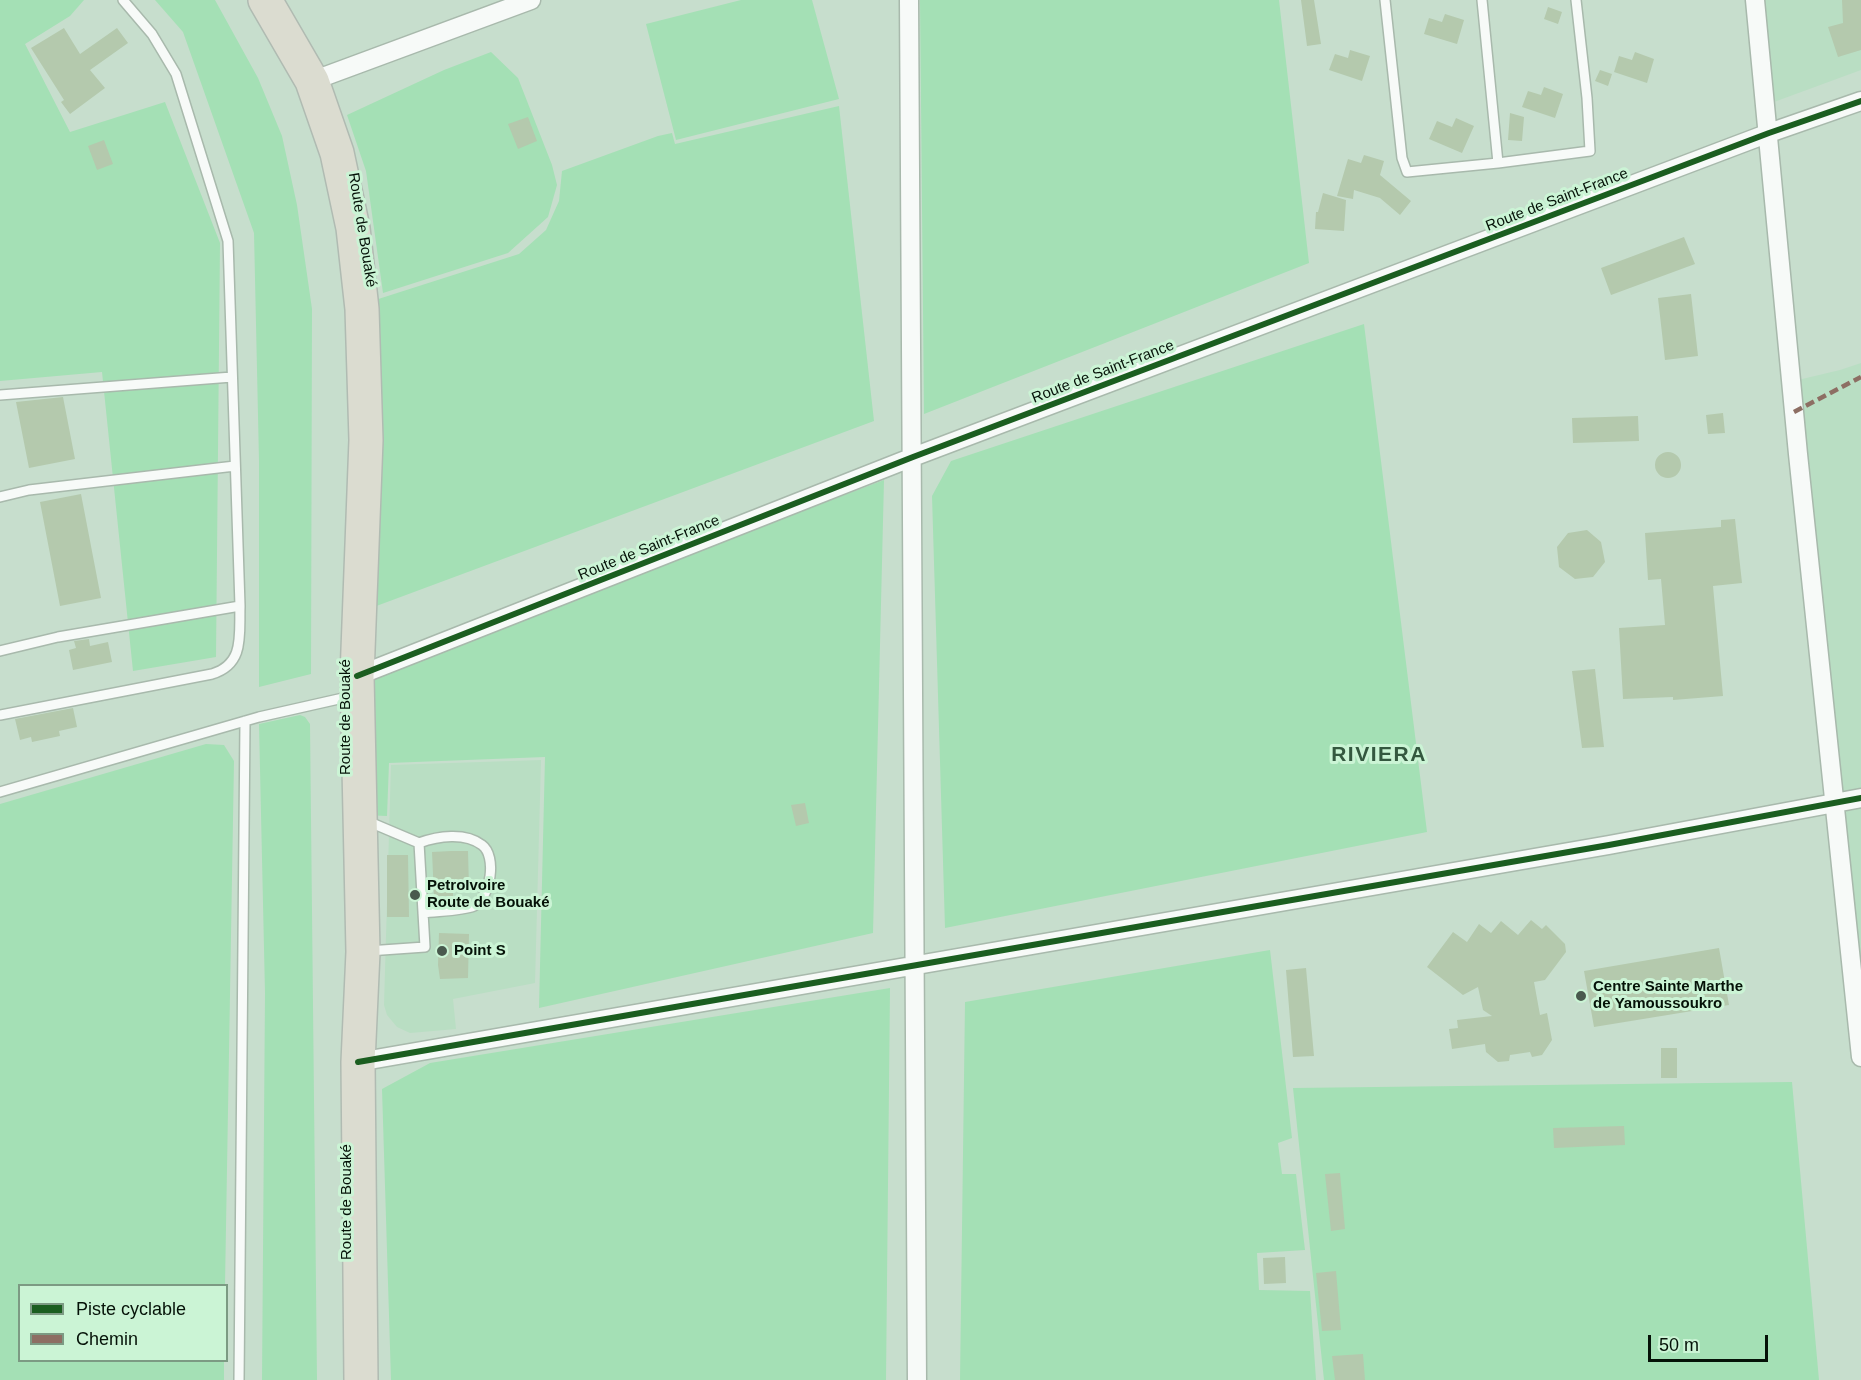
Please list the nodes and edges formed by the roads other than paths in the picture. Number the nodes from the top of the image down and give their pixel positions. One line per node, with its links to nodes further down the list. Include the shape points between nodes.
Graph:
1 (123, 0): 13 (lane, via 152,34 176,74 228,241)
2 (265, 0): 9 (highway, Route de Bouaké)
3 (531, 0): 9 (street)
4 (909, 0): 15 (street)
5 (1385, 0): 12 (lane, via 1402,158 1407,172)
6 (1482, 0): 12 (lane)
7 (1576, 0): 12 (lane, via 1590,151)
8 (1755, 0): 11 (street)
9 (312, 81): 20 (highway, Route de Bouaké, via 337,153 362,309 366,440)
10 (1861, 101): 11 (street, Route de Saint-France)
11 (1769, 133): 15 (street, Route de Saint-France); 25 (street)
12 (1497, 163)
13 (232, 377): 14 (lane); 16 (lane)
14 (0, 395)
15 (913, 457): 20 (street, Route de Saint-France); 30 (street)
16 (235, 466): 17 (lane, via 29,490); 18 (lane)
17 (0, 497)
18 (240, 606): 19 (lane, via 58,637); 21 (lane, via 238,648 224,670)
19 (0, 651)
20 (357, 686): 22 (lane); 26 (highway, Route de Bouaké)
21 (0, 715)
22 (245, 721): 23 (lane); 33 (lane)
23 (0, 792)
24 (1861, 798): 25 (street)
25 (1834, 802): 30 (street); 31 (street)
26 (360, 818): 27 (lane); 29 (highway, Route de Bouaké)
27 (419, 843): 28 (lane); 28 (lane, via 461,837 484,846 490,855 489,886 484,898 473,906)
28 (423, 913): 29 (lane, via 425,947)
29 (363, 952): 32 (highway, Route de Bouaké)
30 (914, 965): 32 (street); 35 (street)
31 (1861, 1058)
32 (358, 1062): 34 (highway, Route de Bouaké)
33 (240, 1380)
34 (361, 1380)
35 (917, 1380)

